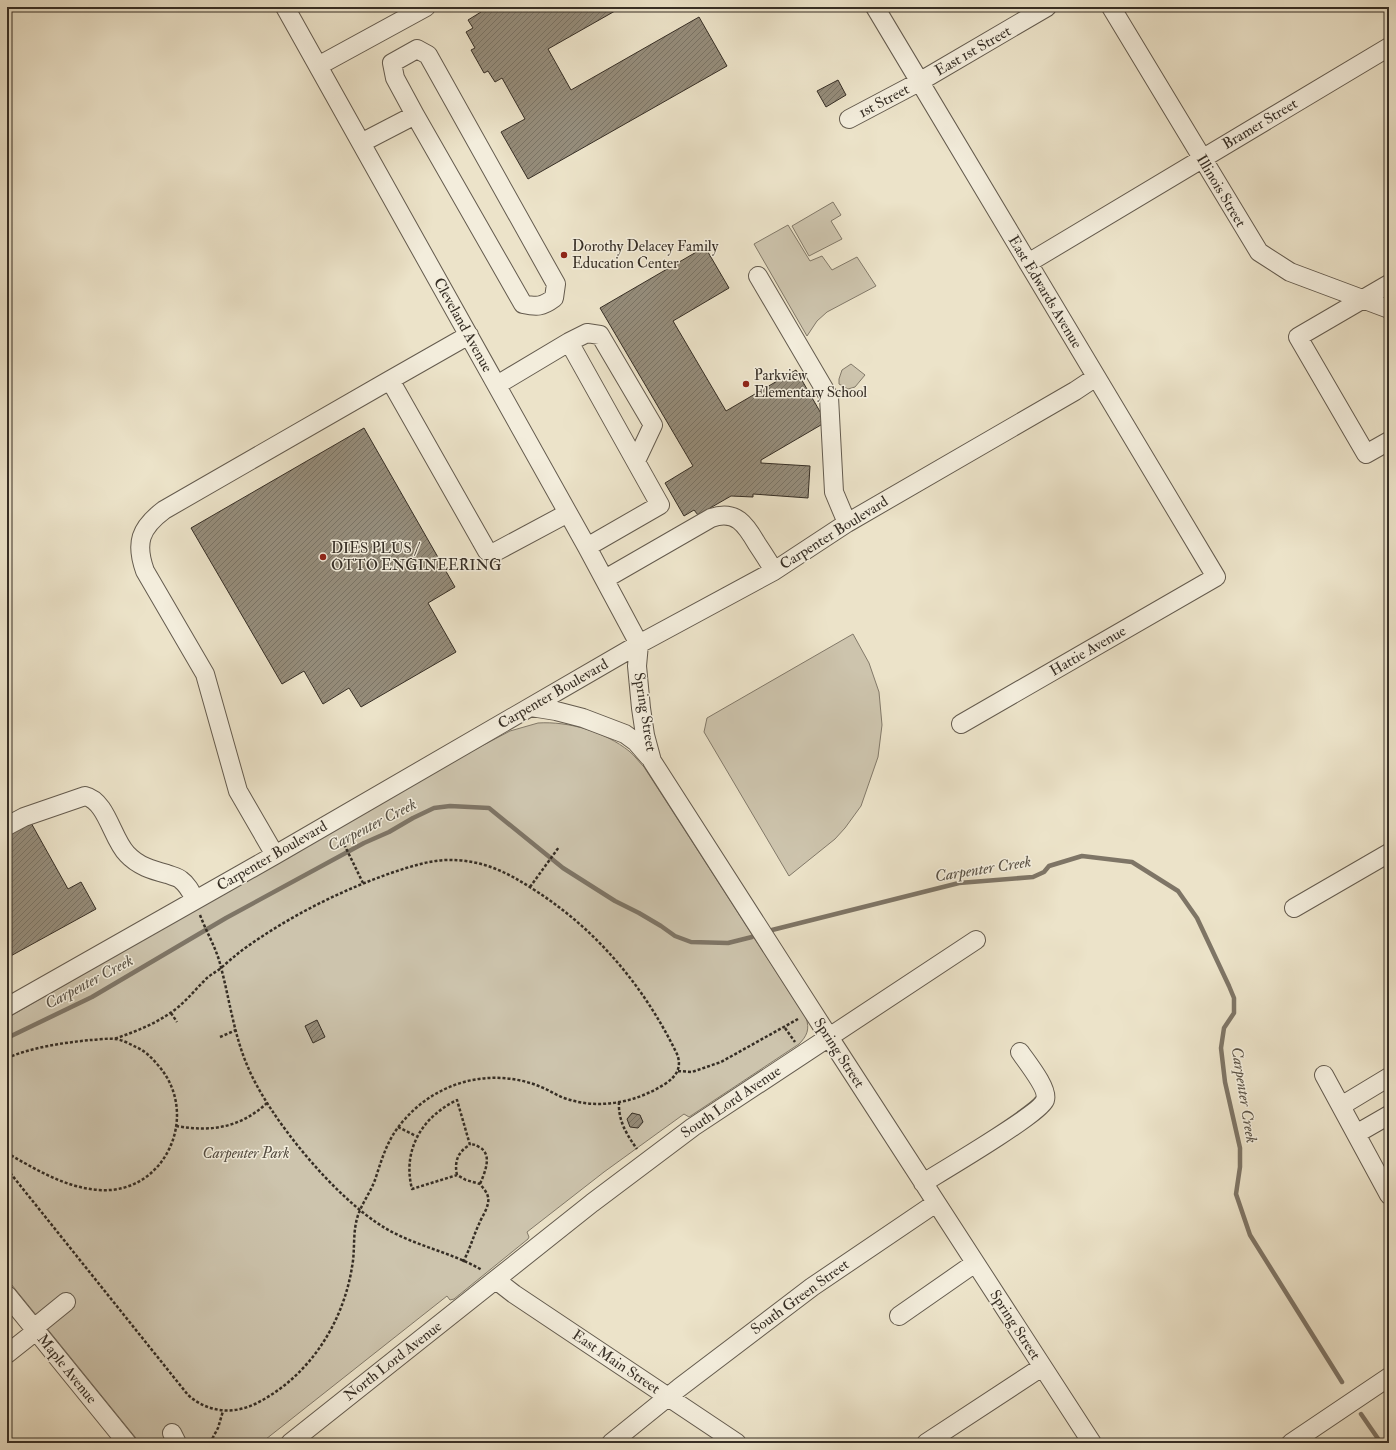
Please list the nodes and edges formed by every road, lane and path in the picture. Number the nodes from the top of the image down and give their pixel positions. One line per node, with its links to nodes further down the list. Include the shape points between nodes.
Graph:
1 (285, 7): 7 (street, Cleveland Avenue)
2 (874, 7): 8 (street, East Edwards Avenue)
3 (1047, 7): 8 (street, East 1st Street)
4 (1111, 7): 12 (street, Illinois Street)
5 (422, 8): 7 (street)
6 (1389, 47): 12 (street, Bramer Street)
7 (318, 66): 11 (street, Cleveland Avenue)
8 (919, 82): 10 (street, 1st Street); 13 (street, East Edwards Avenue)
9 (415, 115): 9 (street, via 395,78 392,63 417,49 428,55 556,284 554,298 545,305 523,304); 11 (street)
10 (849, 119)
11 (361, 142): 18 (street, Cleveland Avenue)
12 (1202, 158): 13 (street, Bramer Street); 16 (street, Illinois Street, via 1262,255 1290,272)
13 (1028, 263): 20 (street, East Edwards Avenue)
14 (758, 276): 26 (street, via 828,397 834,492)
15 (1389, 284): 16 (street)
16 (1364, 299): 17 (street, Illinois Street); 23 (street, via 1298,337 1366,454)
17 (1389, 309)
18 (469, 335): 21 (street); 22 (street, Cleveland Avenue)
19 (569, 342): 22 (street); 24 (street); 24 (street, via 587,334 600,334 653,425)
20 (1096, 377): 26 (street, Carpenter Boulevard); 29 (street, East Edwards Avenue)
21 (390, 380): 25 (street, via 487,551 497,551); 39 (street, via 164,510 152,519 144,530 140,544 140,557 145,571 205,674 238,791)
22 (497, 385): 25 (street, Cleveland Avenue)
23 (1389, 441)
24 (636, 462): 27 (street, via 660,505)
25 (568, 513): 27 (street, Cleveland Avenue)
26 (847, 523): 28 (street, Carpenter Boulevard)
27 (587, 547): 30 (street, Cleveland Avenue)
28 (774, 571): 30 (street, via 745,526 735,518 725,516 711,518); 31 (street, Carpenter Boulevard)
29 (1216, 577): 33 (street, Hattie Avenue)
30 (604, 578): 31 (street, Cleveland Avenue)
31 (639, 644): 32 (street, Carpenter Boulevard); 34 (street, Spring Street, via 637,666 641,708)
32 (531, 706): 34 (street, via 583,718 625,734 636,742); 39 (street, Carpenter Boulevard)
33 (961, 724)
34 (652, 761): 53 (street, Spring Street)
35 (7, 826): 42 (street, via 24,817 85,796 91,798 100,805 124,851 132,860 147,868 180,878 189,887)
36 (342, 840): 40 (path)
37 (559, 847): 41 (path)
38 (1389, 853): 43 (street)
39 (275, 855): 42 (street, Carpenter Boulevard)
40 (363, 883): 41 (path, via 424,863 454,860 478,863 499,870); 46 (path, via 285,922)
41 (530, 887): 57 (path, via 580,924 622,968 647,1001 672,1044 678,1059)
42 (195, 900): 47 (street, Carpenter Boulevard)
43 (1294, 908)
44 (203, 923): 46 (path, via 213,942)
45 (976, 940): 53 (street, South Lord Avenue)
46 (221, 968): 48 (path, via 204,980); 51 (path)
47 (7, 1007)
48 (171, 1013): 50 (path); 54 (path, via 147,1027)
49 (803, 1016): 57 (path, via 721,1062 692,1072)
50 (177, 1022)
51 (236, 1030): 52 (path); 61 (path, via 247,1065)
52 (220, 1037)
53 (829, 1037): 70 (street, South Lord Avenue); 73 (street, Spring Street)
54 (114, 1039): 56 (path, via 61,1044); 64 (path, via 144,1051 163,1070 177,1102)
55 (1020, 1052): 73 (street, via 1043,1086 1046,1092 1045,1100 1020,1122)
56 (7, 1058)
57 (678, 1071): 60 (path, via 671,1080 640,1097)
58 (1324, 1075): 62 (street)
59 (1389, 1077): 62 (street)
60 (619, 1102): 65 (path, via 582,1102 522,1081 488,1078 463,1082 438,1092 421,1103); 70 (path, via 624,1130)
61 (267, 1103): 64 (path, via 248,1117 228,1126 205,1129); 77 (path, via 316,1166)
62 (1340, 1106): 66 (street)
63 (1389, 1115): 66 (street)
64 (176, 1126): 69 (path, via 168,1153 153,1171 132,1184 111,1190 89,1189 63,1181)
65 (398, 1127): 67 (path); 77 (path, via 384,1149 372,1187)
66 (1356, 1134): 75 (street)
67 (416, 1136): 68 (path, via 434,1114 457,1100); 72 (path, via 410,1162 412,1189)
68 (470, 1145): 72 (path, via 457,1158); 74 (path, via 474,1144 485,1151 487,1162)
69 (7, 1153)
70 (646, 1161): 80 (street, South Lord Avenue)
71 (7, 1169): 89 (path, via 188,1394 201,1405)
72 (457, 1175): 74 (path)
73 (924, 1183): 76 (street, Spring Street)
74 (480, 1184): 78 (path, via 488,1201)
75 (1389, 1195)
76 (936, 1203): 79 (street, Spring Street); 88 (street, South Green Street, via 812,1287)
77 (359, 1210): 78 (path, via 385,1228); 89 (path, via 348,1287 338,1316 324,1341 296,1374 275,1392 247,1408)
78 (463, 1262): 80 (path)
79 (975, 1263): 83 (street); 86 (street, Spring Street)
80 (496, 1280): 88 (street, East Main Street); 92 (street, North Lord Avenue)
81 (7, 1295): 84 (street, Maple Avenue)
82 (66, 1302): 84 (street)
83 (899, 1316)
84 (35, 1329): 85 (street); 90 (street, Maple Avenue)
85 (7, 1354)
86 (1042, 1367): 95 (street); 96 (street, Spring Street)
87 (1389, 1377): 97 (street)
88 (669, 1397): 93 (street, South Green Street); 94 (street, East Main Street)
89 (223, 1411): 91 (path)
90 (127, 1443)
91 (210, 1443)
92 (290, 1443)
93 (611, 1443)
94 (738, 1443)
95 (926, 1443)
96 (1092, 1443)
97 (1291, 1443)

